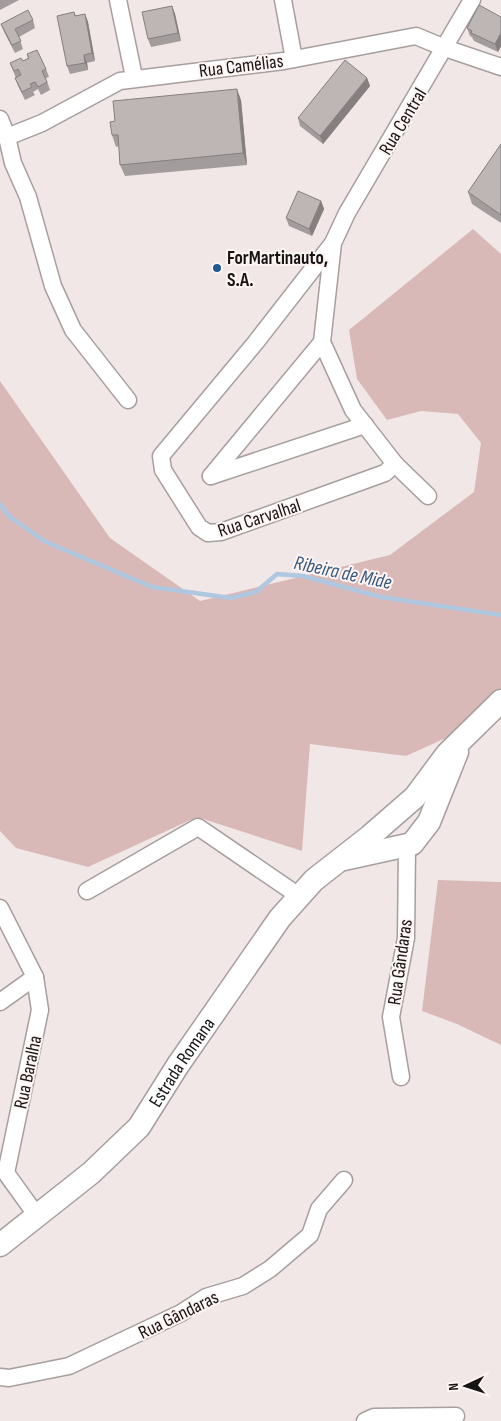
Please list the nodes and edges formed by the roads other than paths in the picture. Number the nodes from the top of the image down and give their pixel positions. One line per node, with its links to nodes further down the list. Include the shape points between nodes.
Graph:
1 (118, 0): 7 (street)
2 (283, 0): 5 (street)
3 (472, 0): 4 (street, Rua Central)
4 (445, 48): 5 (street, Rua Camélias, via 416,36); 6 (street, Rua Camélias); 10 (street, Rua Central)
5 (294, 59): 7 (street, Rua Camélias)
6 (501, 67)
7 (134, 77): 9 (street, Rua Camélias, via 120,80 42,123)
8 (0, 118): 9 (street)
9 (7, 137): 12 (street, via 61,304 73,330)
10 (333, 243): 11 (street); 14 (street, Rua Carvalhal, via 161,456 163,470 200,527 208,533 221,532 385,473)
11 (322, 342): 13 (street, via 353,410); 13 (street, via 211,476)
12 (128, 400)
13 (365, 425): 14 (street)
14 (395, 464): 15 (street)
15 (428, 496)
16 (501, 701): 17 (street, Estrada Romana)
17 (461, 740): 18 (street, Estrada Romana, via 429,822); 19 (street, Estrada Romana, via 415,797)
18 (407, 846): 19 (street, Estrada Romana); 25 (street, Rua Gândaras, via 406,938 391,1017)
19 (340, 859): 21 (street, Estrada Romana)
20 (87, 891): 21 (street, via 198,827)
21 (299, 896): 27 (street, Estrada Romana, via 223,999 139,1127 91,1173)
22 (0, 908): 23 (street, Rua Baralha)
23 (35, 976): 24 (street); 27 (street, Rua Baralha, via 40,1010 6,1173)
24 (0, 1002)
25 (402, 1077)
26 (344, 1180): 29 (street, Rua Gândaras, via 319,1209 310,1235 243,1286 206,1297 181,1313 69,1366)
27 (37, 1216): 28 (street, Estrada Romana)
28 (0, 1245)
29 (0, 1377)
30 (456, 1416): 31 (street, via 374,1417)
31 (364, 1421)

